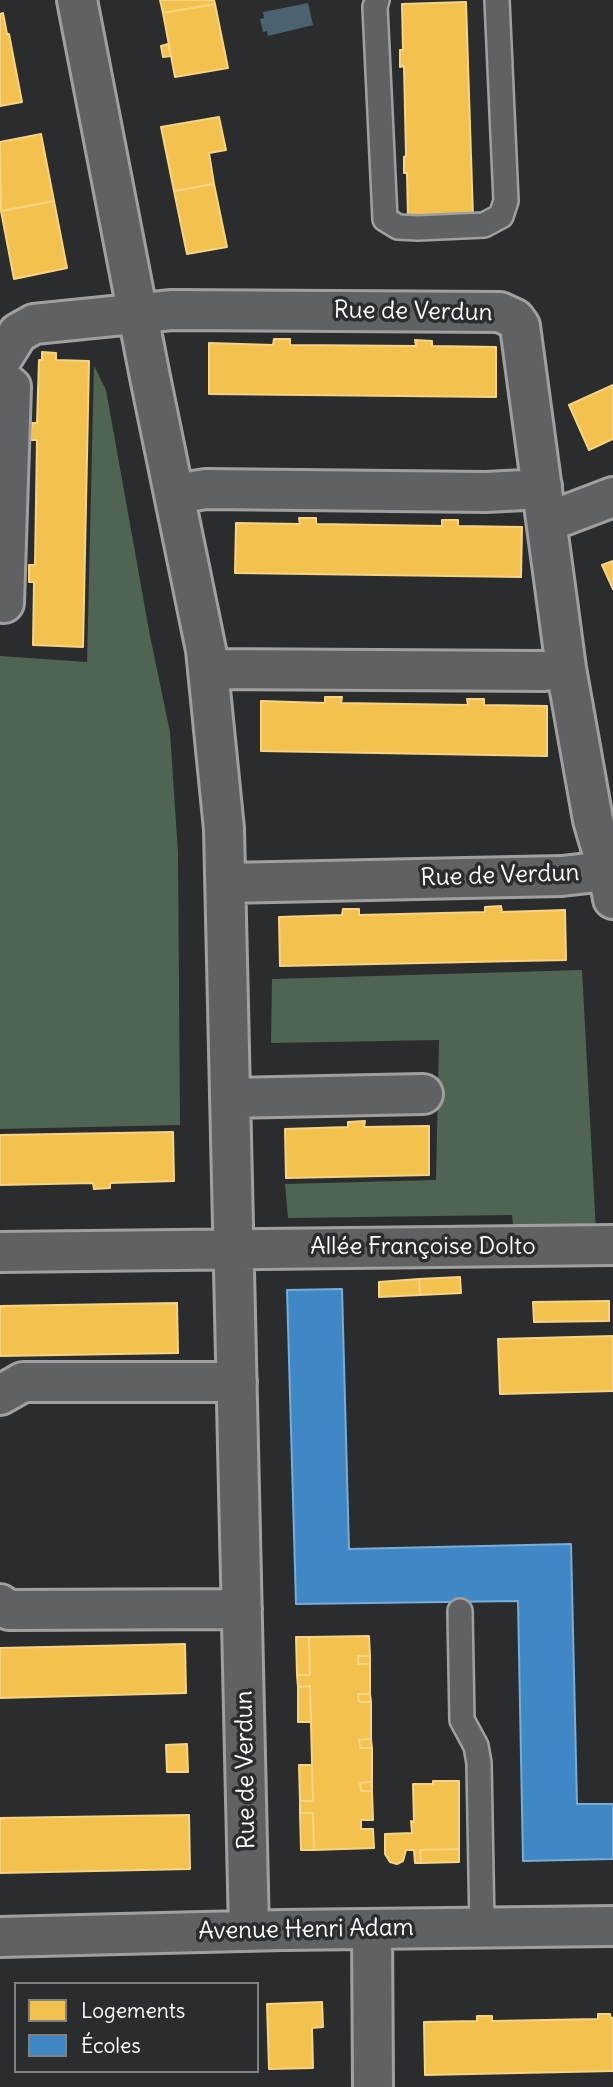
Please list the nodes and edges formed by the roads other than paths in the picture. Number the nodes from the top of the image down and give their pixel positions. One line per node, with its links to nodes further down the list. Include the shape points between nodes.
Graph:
1 (77, 0): 4 (street, Rue de Verdun)
2 (377, 0): 3 (lane, via 385,219 398,228 484,225 501,216 506,201)
3 (497, 0)
4 (138, 315): 5 (street, Rue de Verdun, via 34,324 18,332); 7 (street, Rue de Verdun); 9 (street, Rue de Verdun, via 173,310 508,314 520,326)
5 (0, 362)
6 (0, 378): 10 (street, via 11,387)
7 (175, 495): 9 (street, via 206,489 523,490); 12 (street, Rue de Verdun)
8 (613, 498): 9 (street, via 563,516)
9 (544, 502): 11 (street, Rue de Verdun)
10 (4, 603)
11 (566, 668): 12 (street); 13 (street, Rue de Verdun, via 593,820)
12 (209, 670): 14 (street, Rue de Verdun)
13 (611, 880): 14 (street, Rue de Verdun, via 562,876)
14 (226, 883): 16 (street, Rue de Verdun)
15 (423, 1094): 16 (street)
16 (230, 1098): 18 (street, Rue de Verdun)
17 (613, 1245): 18 (street, Allée Françoise Dolto)
18 (233, 1248): 19 (street); 20 (street, Rue de Verdun)
19 (0, 1252)
20 (237, 1382): 21 (street, via 23,1382); 23 (street, Rue de Verdun)
21 (0, 1395)
22 (0, 1604): 23 (street, via 9,1610)
23 (242, 1609): 28 (street, Rue de Verdun)
24 (460, 1611): 26 (lane, via 462,1720 479,1763)
25 (613, 1926): 26 (street, Avenue Henri Adam)
26 (482, 1927): 27 (street, Avenue Henri Adam)
27 (372, 1929): 28 (street, Avenue Henri Adam); 30 (street)
28 (249, 1931): 29 (street, Avenue Henri Adam)
29 (0, 1937)
30 (373, 2087)

